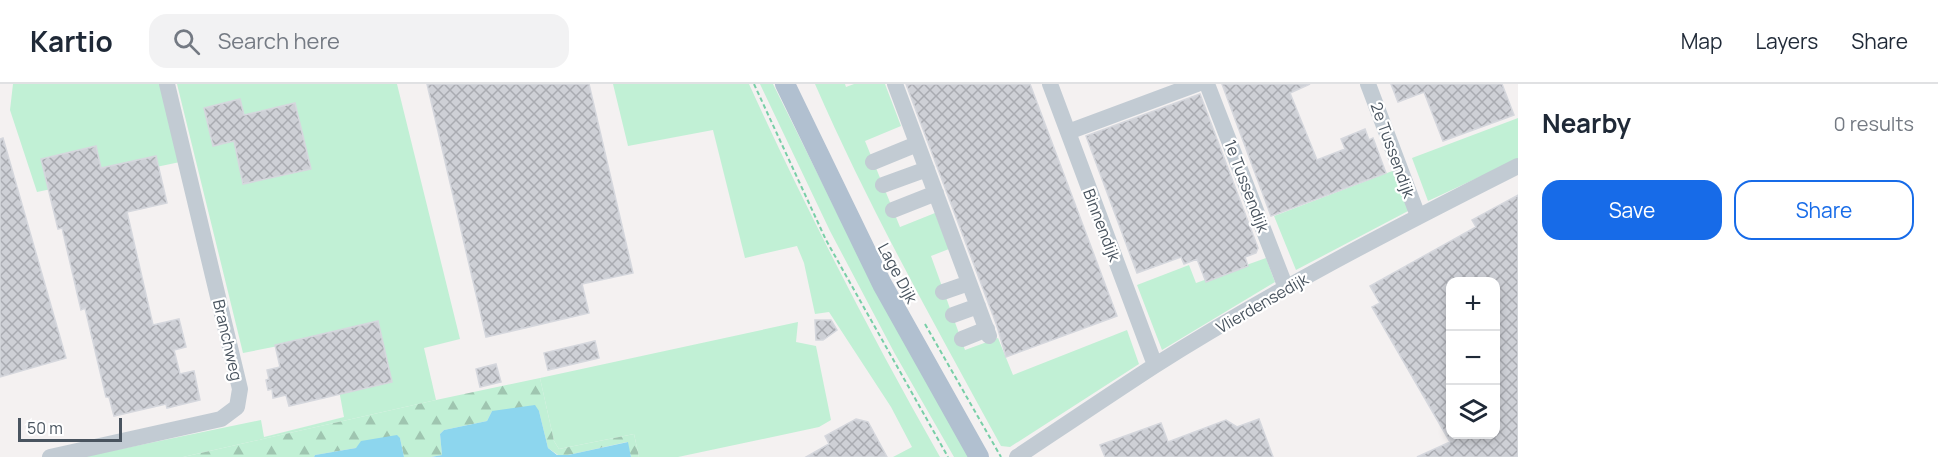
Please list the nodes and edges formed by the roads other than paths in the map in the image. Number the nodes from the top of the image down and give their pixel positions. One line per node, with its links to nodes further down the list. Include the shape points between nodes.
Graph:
1 (167, 84): 24 (street, Branchweg, via 240,389 237,407 221,419)
2 (785, 84): 25 (main road, Lage Dijk, via 882,284)
3 (895, 84): 9 (street)
4 (1050, 84): 8 (street, Binnendijk)
5 (1197, 84): 8 (street)
6 (1207, 84): 18 (street, 1e Tussendijk)
7 (1368, 84): 16 (street, 2e Tussendijk)
8 (1068, 132): 23 (street, Binnendijk)
9 (917, 144): 10 (street); 12 (street)
10 (873, 162)
11 (1518, 166): 16 (street, Vlierdensedijk)
12 (927, 169): 13 (street); 14 (street)
13 (883, 185)
14 (936, 193): 15 (street); 17 (street)
15 (893, 210)
16 (1418, 216): 18 (street, Vlierdensedijk)
17 (969, 283): 19 (street); 20 (street)
18 (1286, 288): 23 (street, Vlierdensedijk)
19 (943, 292)
20 (978, 306): 21 (street); 22 (street, via 988,333)
21 (953, 315)
22 (962, 339)
23 (1155, 365): 26 (street, Vlierdensedijk)
24 (50, 457)
25 (979, 457)
26 (1017, 457)

